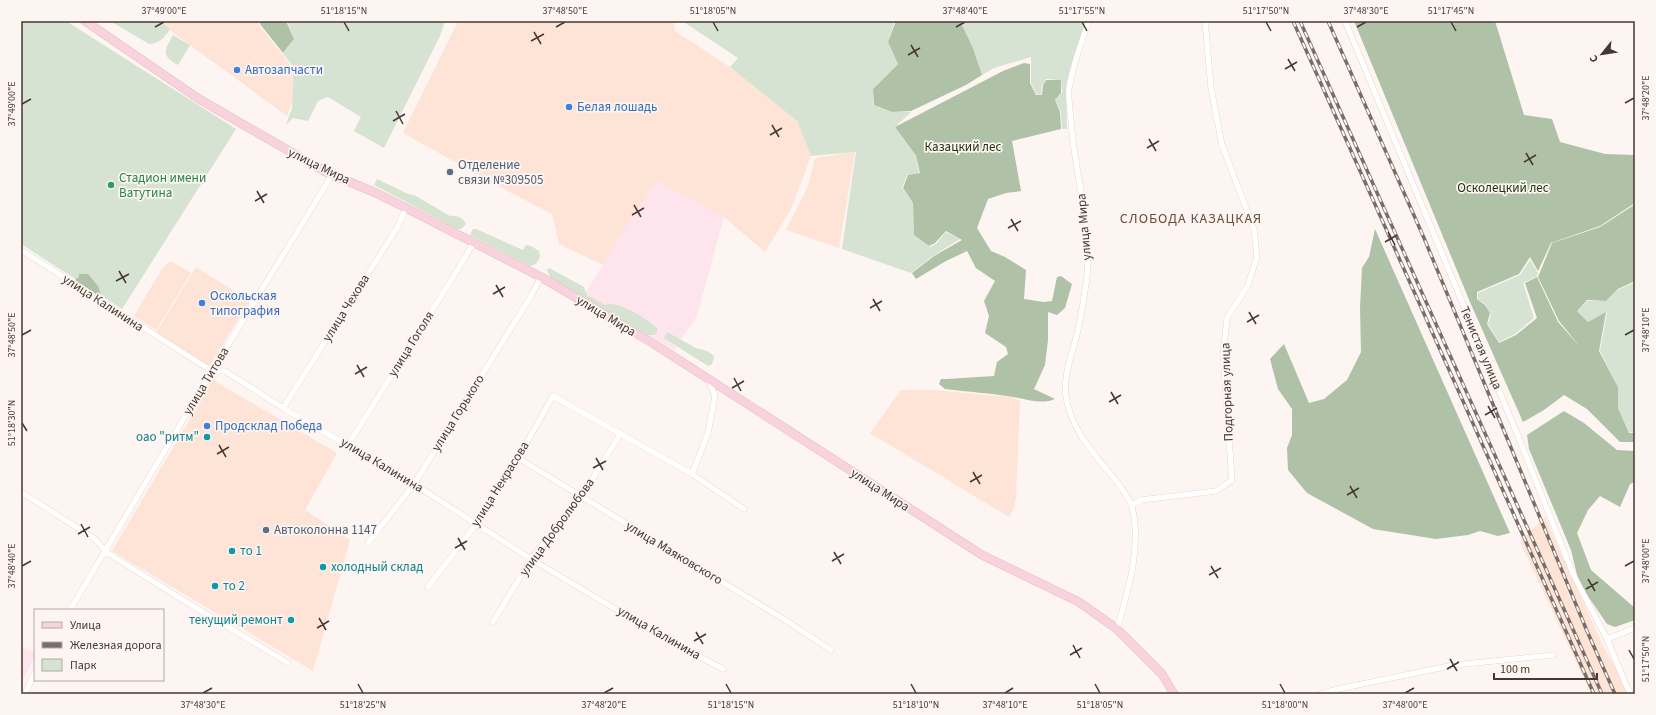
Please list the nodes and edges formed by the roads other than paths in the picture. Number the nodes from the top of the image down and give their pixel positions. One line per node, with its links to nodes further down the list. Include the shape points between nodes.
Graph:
1 (85, 21): 5 (main road, улица Мира, via 199,99)
2 (1089, 21): 20 (street, улица Мира, via 1069,89 1072,138 1088,252 1087,276 1078,328 1066,378 1066,400 1073,420 1089,449)
3 (1205, 21): 20 (street, Подгорная улица, via 1211,88 1222,145 1254,229 1257,256 1248,285 1227,318 1223,354 1232,480 1216,491 1141,500)
4 (1345, 21): 31 (street, Тенистая улица, via 1573,574)
5 (332, 174): 6 (main road, улица Мира); 10 (street, улица Титова)
6 (406, 208): 7 (main road, улица Мира); 12 (street, улица Чехова, via 397,228)
7 (474, 242): 9 (main road, улица Мира); 14 (street, улица Гоголя)
8 (21, 250): 10 (street, улица Калинина)
9 (540, 277): 11 (main road, улица Мира); 17 (street, улица Горького, via 531,296)
10 (212, 371): 12 (street, улица Калинина, via 225,371); 24 (street, улица Титова)
11 (708, 379): 16 (street, via 715,396 708,433); 30 (main road, улица Мира, via 982,555 1079,602)
12 (283, 408): 14 (street, улица Калинина)
13 (620, 433): 15 (street, улица Некрасова, via 553,396); 16 (street); 19 (street, улица Добролюбова)
14 (348, 445): 17 (street, улица Калинина)
15 (518, 458): 19 (street, улица Маяковского); 22 (street, улица Некрасова)
16 (692, 474): 21 (street)
17 (414, 484): 22 (street, улица Калинина); 23 (street, улица Горького)
18 (21, 492): 24 (street, via 95,539)
19 (581, 497): 25 (street, улица Добролюбова); 32 (street, улица Маяковского, via 782,618)
20 (1132, 505): 30 (street, улица Мира, via 1135,531 1130,586)
21 (744, 509)
22 (477, 523): 25 (street, улица Калинина); 26 (street, улица Некрасова)
23 (368, 543)
24 (106, 552): 27 (street, улица Титова); 34 (street)
25 (531, 559): 28 (street, улица Добролюбова); 35 (street, улица Калинина, via 664,638)
26 (428, 587)
27 (71, 609)
28 (493, 622)
29 (1635, 628): 31 (street)
30 (1117, 629): 38 (main road, улица Мира, via 1162,674)
31 (1608, 639): 40 (street, Тенистая улица)
32 (830, 650)
33 (1553, 655): 39 (street, via 1454,665)
34 (288, 663)
35 (723, 669)
36 (34, 674): 37 (street)
37 (25, 694)
38 (1174, 694)
39 (1321, 694)
40 (1631, 694)

